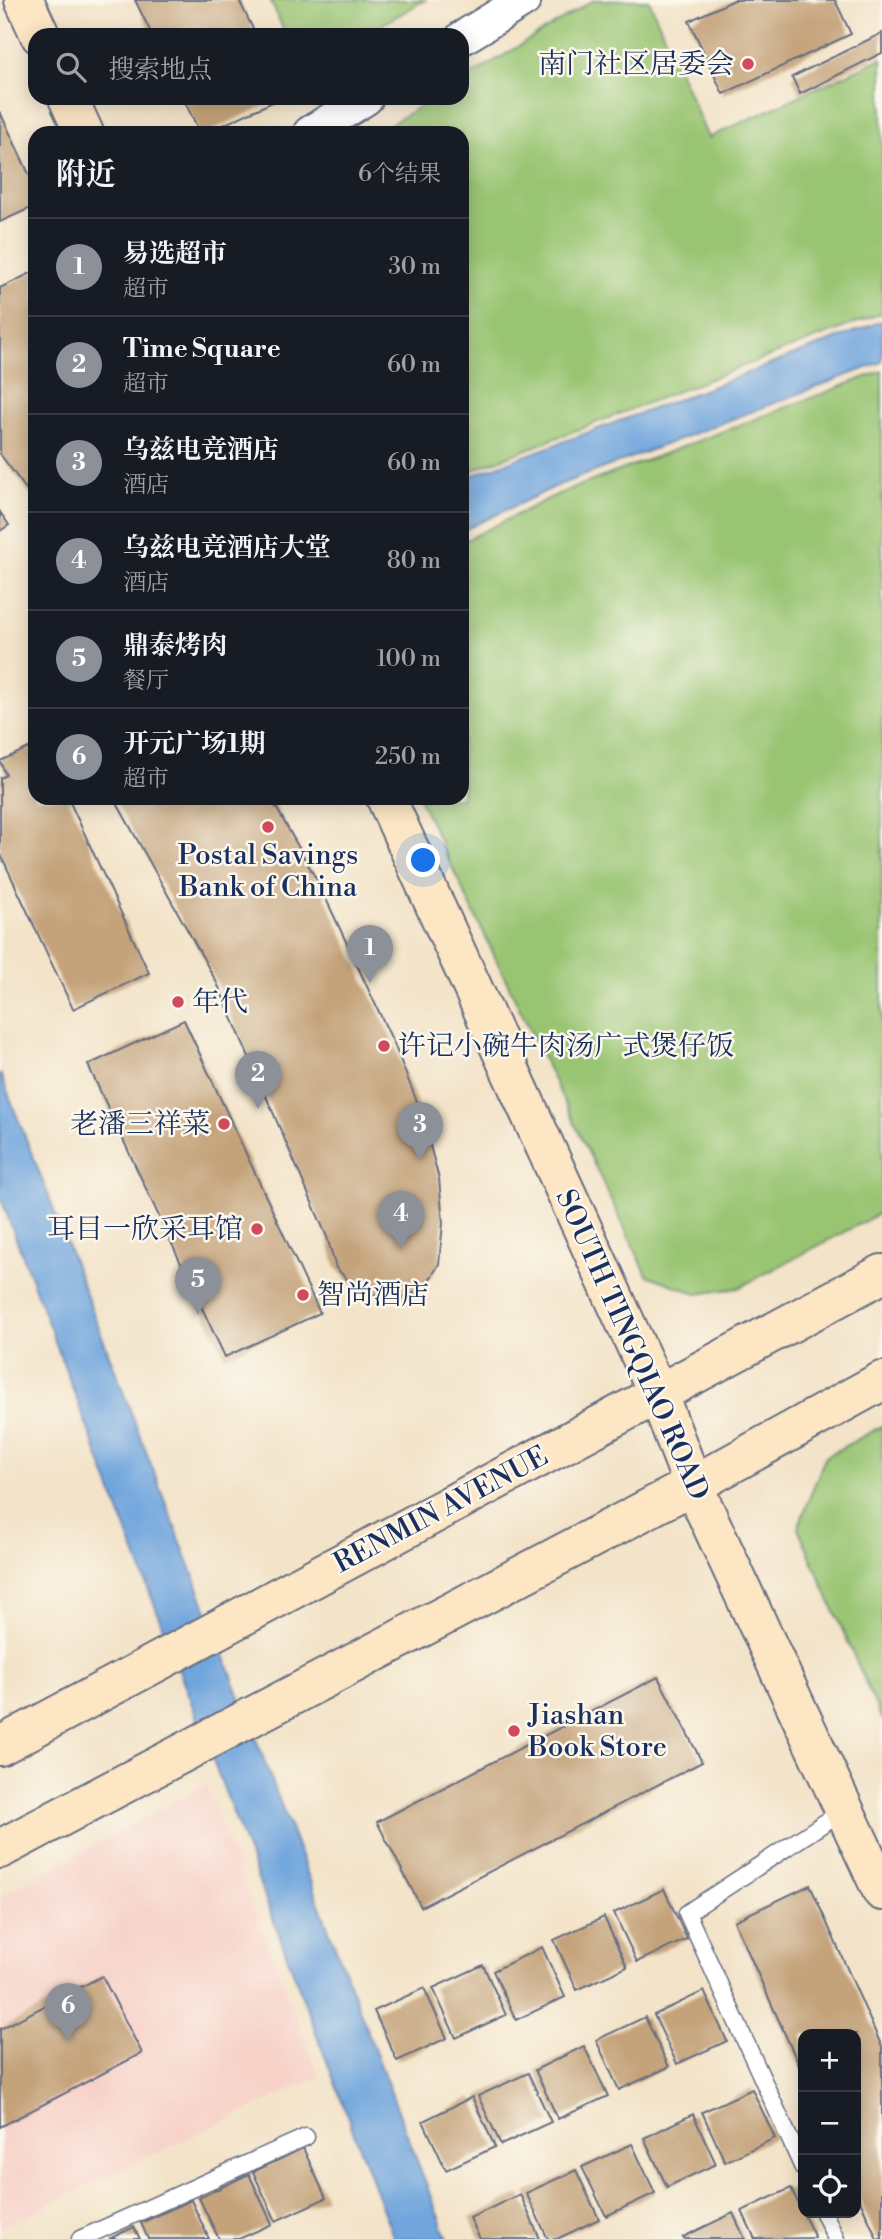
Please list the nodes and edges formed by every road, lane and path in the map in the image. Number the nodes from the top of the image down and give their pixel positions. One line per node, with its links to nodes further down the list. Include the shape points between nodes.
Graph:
1 (24, 0): 3 (main road)
2 (524, 0): 4 (street)
3 (37, 28)
4 (469, 34)
5 (71, 105): 7 (main road)
6 (355, 105): 8 (street)
7 (81, 126)
8 (321, 126)
9 (389, 805): 12 (main road, SOUTH TINGQIAO ROAD)
10 (882, 1274): 12 (main road, RENMIN AVENUE)
11 (882, 1381): 13 (main road)
12 (658, 1394): 13 (main road, SOUTH TINGQIAO ROAD); 14 (main road, RENMIN AVENUE)
13 (693, 1485): 15 (main road, SOUTH TINGQIAO ROAD); 16 (main road)
14 (0, 1746)
15 (844, 1810): 17 (main road, SOUTH TINGQIAO ROAD); 19 (lane, via 687,1913)
16 (0, 1849)
17 (882, 1891)
18 (306, 2137): 21 (lane)
19 (798, 2157)
20 (826, 2218): 22 (lane)
21 (80, 2239)
22 (836, 2239)

